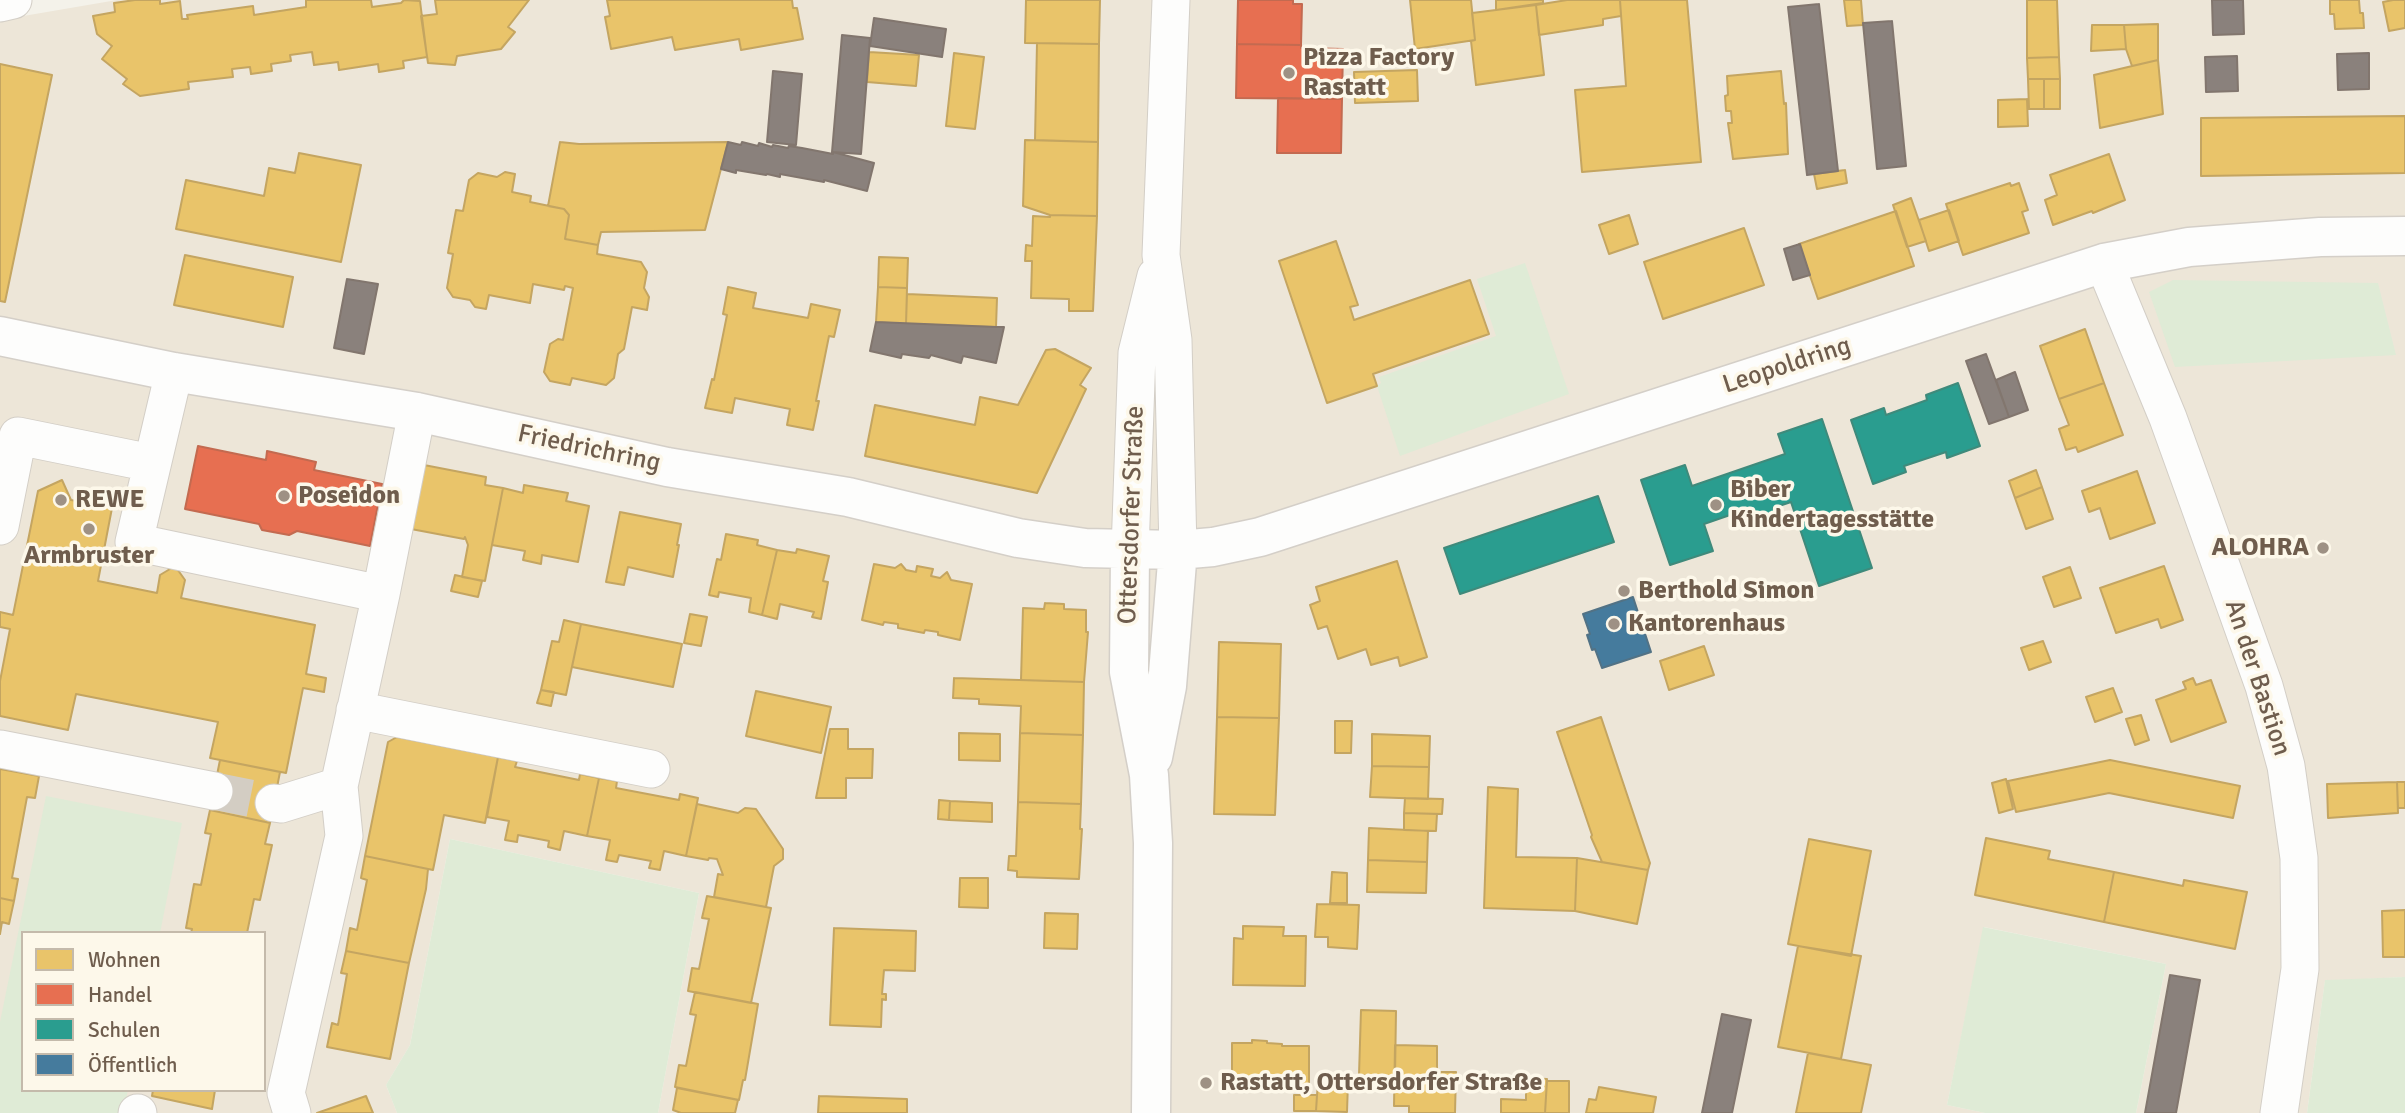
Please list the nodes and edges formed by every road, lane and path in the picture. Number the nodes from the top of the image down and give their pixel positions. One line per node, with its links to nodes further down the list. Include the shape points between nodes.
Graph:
1 (13, 0): 3 (street)
2 (1171, 0): 5 (street, Ottersdorfer Straße)
3 (0, 3)
4 (2405, 236): 6 (main road, Leopoldring, via 2189,247)
5 (1161, 255): 12 (street, Ottersdorfer Straße, via 1138,353); 13 (street, Ottersdorfer Straße, via 1173,340)
6 (2104, 263): 13 (main road, Leopoldring, via 1272,533); 24 (street, An der Bastion, via 2168,418 2264,686 2286,766 2299,858 2300,969)
7 (0, 335): 8 (main road, Friedrichring)
8 (174, 372): 9 (main road, Friedrichring); 10 (street)
9 (417, 412): 12 (main road, Friedrichring, via 667,467 857,499 1018,538); 14 (street)
10 (151, 463): 11 (street, via 18,436); 14 (street, via 134,542)
11 (0, 526)
12 (1130, 551): 13 (main road, Friedrichring); 18 (main road, Ottersdorfer Straße, via 1129,672)
13 (1178, 551): 18 (main road, Ottersdorfer Straße, via 1167,686)
14 (381, 594): 15 (street)
15 (355, 710): 17 (street); 19 (street)
16 (0, 749): 20 (street)
17 (651, 769)
18 (1149, 775): 23 (main road, Ottersdorfer Straße, via 1153,843)
19 (339, 786): 21 (street); 22 (street, via 344,836 286,1093)
20 (214, 791)
21 (274, 803)
22 (288, 1112)
23 (1151, 1113)
24 (2279, 1113)

